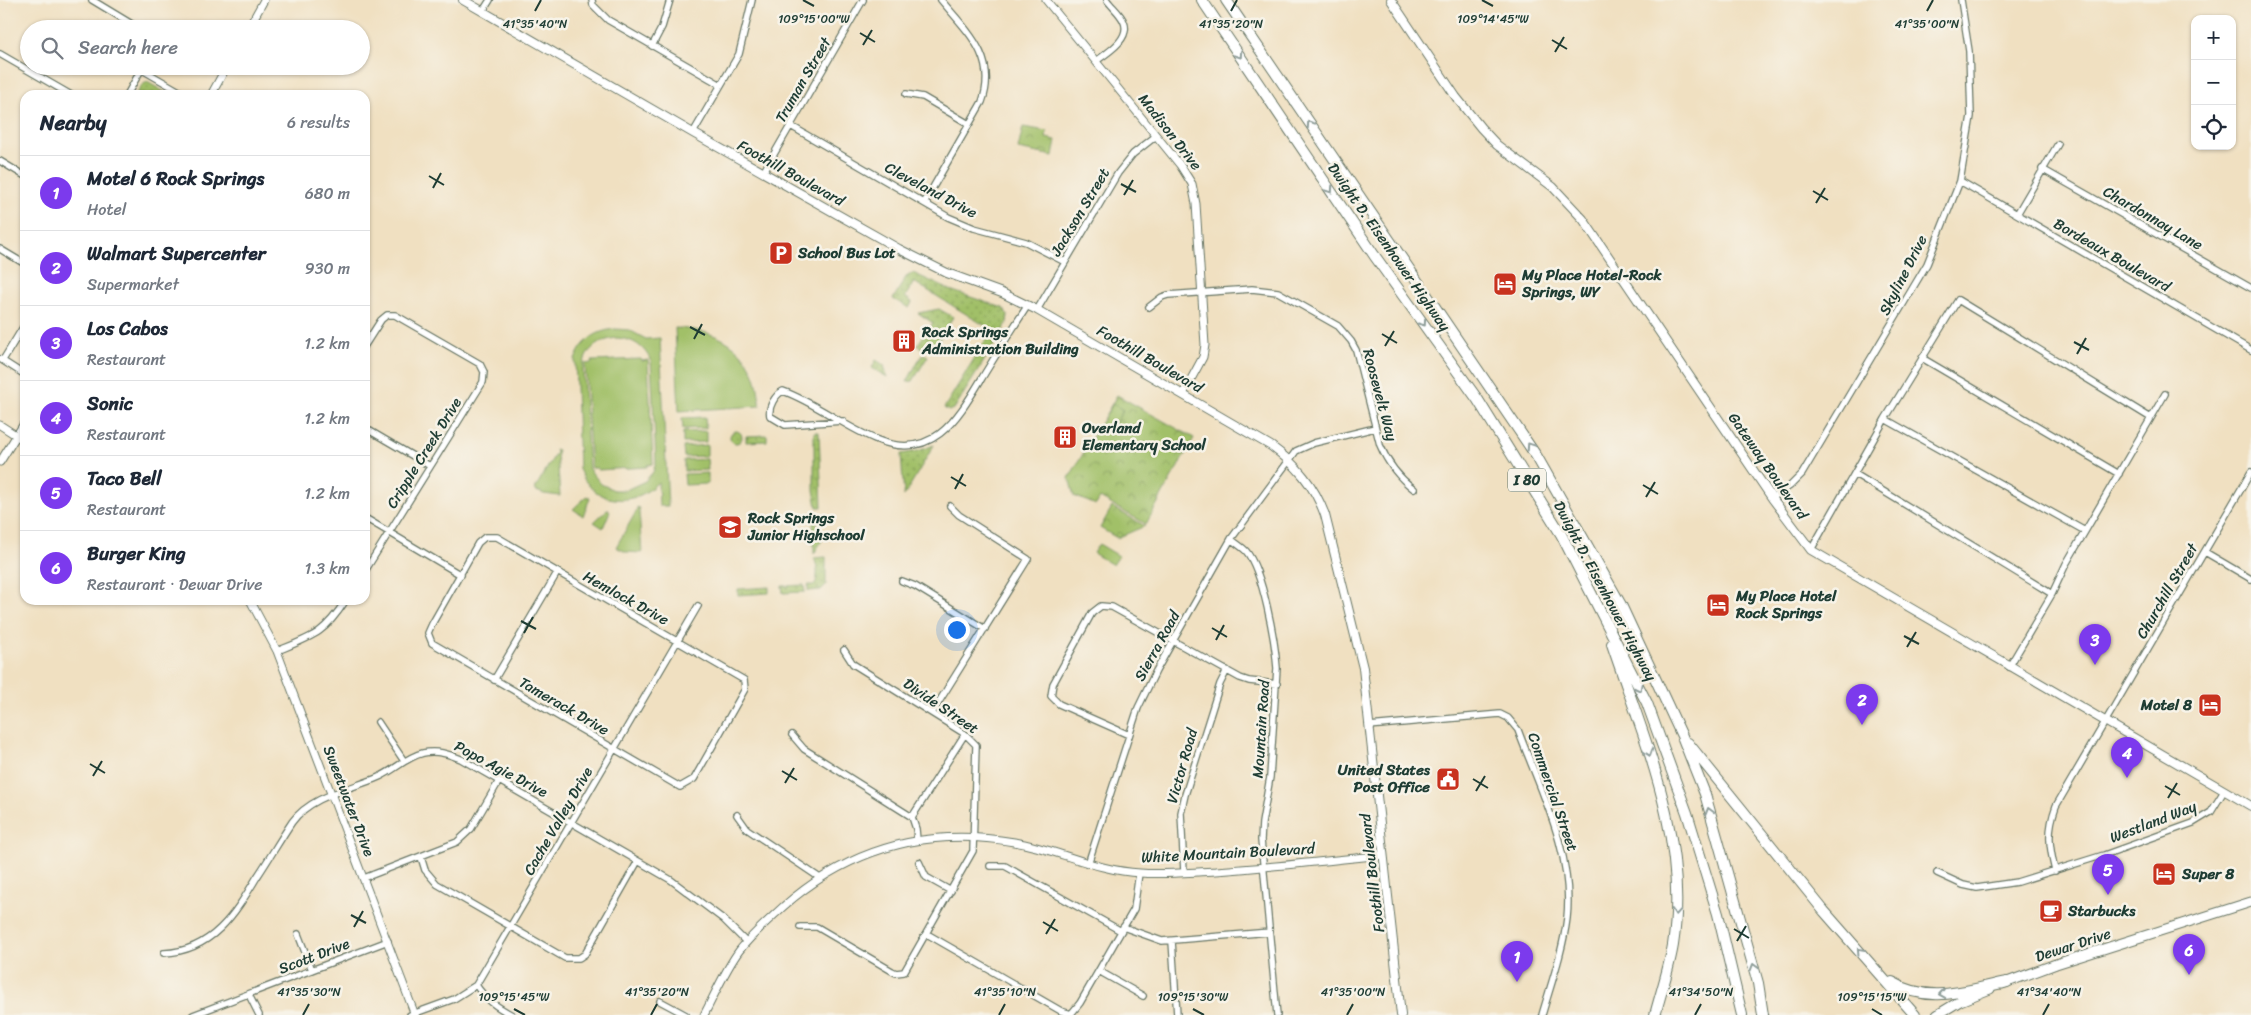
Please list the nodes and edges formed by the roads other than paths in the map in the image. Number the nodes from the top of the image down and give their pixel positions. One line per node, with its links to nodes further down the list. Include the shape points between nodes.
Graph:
1 (92, 0): 17 (street)
2 (264, 0): 18 (street)
3 (464, 0): 16 (main road, Foothill Boulevard)
4 (490, 0): 16 (street)
5 (592, 0): 19 (street, via 608,20)
6 (670, 0): 19 (street)
7 (752, 0): 27 (street, via 739,54)
8 (863, 0): 34 (street, Truman Street)
9 (941, 0): 33 (street, via 984,57 986,92)
10 (1046, 0): 21 (street, Madison Drive)
11 (1107, 0): 21 (street, via 1124,21 1125,29 1119,42)
12 (1202, 0): 94 (highway, Dwight D. Eisenhower Highway / I 80, one-way to 94, via 1374,255 1478,400 1561,534)
13 (1226, 0): 111 (highway, Dwight D. Eisenhower Highway / I 80, one-way to 13, via 1621,605 1537,457)
14 (1390, 0): 77 (main road, Gateway Boulevard, via 1481,128 1553,187 1583,219)
15 (1961, 0): 42 (street, Skyline Drive, via 1969,51 1971,116)
16 (483, 11): 35 (main road, Foothill Boulevard)
17 (125, 20)
18 (253, 20)
19 (652, 46): 27 (street)
20 (0, 54): 22 (street)
21 (1096, 61): 36 (street, Madison Drive)
22 (20, 66)
23 (36, 75): 28 (street)
24 (138, 75): 29 (street)
25 (153, 75): 30 (street)
26 (222, 75): 31 (street)
27 (721, 85): 35 (street)
28 (62, 90)
29 (129, 90)
30 (178, 90)
31 (214, 90)
32 (906, 94): 33 (street, via 923,98)
33 (969, 124): 43 (street)
34 (791, 126): 41 (street, Truman Street); 43 (street, Cleveland Drive)
35 (693, 133): 41 (main road, Foothill Boulevard)
36 (1156, 136): 47 (street, Jackson Street, via 1133,154 1118,173); 49 (street, Madison Drive, via 1188,175 1195,193)
37 (2058, 144): 39 (street)
38 (0, 161): 40 (street)
39 (2042, 169): 44 (street); 48 (street, Chardonnay Lane)
40 (20, 173)
41 (764, 173): 50 (main road, Foothill Boulevard, via 947,273)
42 (1960, 181): 44 (street, Bordeaux Boulevard); 77 (street, Skyline Drive, via 1927,264 1902,308 1802,474)
43 (924, 203): 47 (street, Cleveland Drive, via 962,223 1026,242)
44 (2017, 214): 55 (street, Bordeaux Boulevard)
45 (0, 250): 46 (street)
46 (20, 261)
47 (1065, 262): 52 (street, Jackson Street)
48 (2251, 288)
49 (1201, 293): 51 (street, Roosevelt Way, via 1168,295); 59 (street, Madison Drive, via 1203,357); 65 (street, Roosevelt Way, via 1252,289 1278,292 1338,326 1356,350)
50 (1028, 305): 52 (main road, Foothill Boulevard); 63 (street, via 963,410 943,432 918,444 891,445)
51 (1149, 308)
52 (1037, 310): 59 (main road, Foothill Boulevard)
53 (20, 332): 57 (street)
54 (370, 337): 72 (street, Cripple Creek Drive, via 380,320 395,315 480,364 484,372 482,382)
55 (2251, 350)
56 (1922, 358): 61 (street, via 1958,300); 62 (street); 75 (street)
57 (1, 360): 58 (street)
58 (20, 372)
59 (1184, 394): 70 (main road, Foothill Boulevard, via 1272,446)
60 (2165, 394): 61 (street)
61 (2151, 418): 75 (street)
62 (1885, 419): 74 (street); 80 (street)
63 (843, 421): 63 (street, via 783,391 769,410 770,416 786,425)
64 (0, 426): 68 (street)
65 (1375, 428): 70 (street, Sierra Road, via 1309,445 1296,451); 76 (street, Roosevelt Way, via 1390,467)
66 (20, 430): 68 (street)
67 (370, 431): 72 (street)
68 (16, 436): 69 (street); 71 (street)
69 (20, 438)
70 (1288, 460): 82 (street, Sierra Road); 107 (main road, Foothill Boulevard, via 1315,491 1325,515 1363,668)
71 (0, 462)
72 (430, 466): 81 (street, Cripple Creek Drive)
73 (2251, 472): 84 (street, Churchill Street)
74 (1855, 474): 83 (street); 90 (street)
75 (2119, 474): 80 (street)
76 (1414, 489)
77 (1772, 498): 83 (main road, Gateway Boulevard)
78 (950, 506): 95 (street, via 1028,559)
79 (370, 521): 81 (street)
80 (2085, 531): 90 (street)
81 (390, 532): 85 (street, Cripple Creek Drive); 87 (street)
82 (1230, 538): 97 (street, Sierra Road); 103 (street, Mountain Road, via 1246,551 1258,576 1276,650)
83 (1811, 550): 100 (main road, Gateway Boulevard)
84 (2205, 552): 88 (street); 106 (street, Churchill Street)
85 (370, 563)
86 (557, 573): 87 (street, Hemlock Drive, via 496,537 485,537 478,543); 96 (street, Hemlock Drive); 102 (street)
87 (460, 575): 102 (street, Tamerack Drive, via 428,633 432,643)
88 (2251, 579)
89 (902, 581): 95 (street)
90 (2052, 594): 100 (street)
91 (253, 605): 99 (street, Sweetwater Drive)
92 (343, 605): 99 (street, via 333,621 314,636)
93 (698, 606): 96 (street, Cache Valley Drive)
94 (1599, 608): 167 (highway, one-way to 167, via 1662,792 1673,842 1677,895 1673,946); 168 (highway, Dwight D. Eisenhower Highway / I 80, one-way to 168, via 1647,703 1687,813 1718,914)
95 (985, 629): 104 (street)
96 (676, 640): 112 (street, Cache Valley Drive); 115 (street, Hemlock Drive, via 744,680 745,689 694,779)
97 (1173, 641): 101 (street); 110 (street, Sierra Road, via 1146,690); 110 (street, via 1112,607 1101,606 1092,614 1054,684 1051,696 1054,701)
98 (844, 650): 104 (street, Divide Street, via 853,664)
99 (277, 651): 117 (street, Sweetwater Drive)
100 (2009, 666): 106 (main road, Gateway Boulevard)
101 (1226, 670): 103 (street, via 1249,681); 132 (street, Victor Road, via 1185,795 1180,830)
102 (494, 680): 112 (street, Tamerack Drive)
103 (1278, 684): 130 (street, Mountain Road, via 1270,777 1262,823)
104 (932, 713): 108 (street, Divide Street)
105 (378, 722): 113 (street)
106 (2105, 722): 116 (main road, Gateway Boulevard); 131 (street, Churchill Street, via 2056,806 2049,840)
107 (1369, 726): 124 (main road, Foothill Boulevard); 166 (street, Commercial Street, via 1500,714 1518,730 1561,848 1568,896 1563,940)
108 (965, 734): 120 (street); 122 (street, Divide Street, via 973,740 977,750)
109 (792, 735): 120 (street, via 804,749)
110 (1129, 735): 128 (street, Sierra Road)
111 (1682, 736): 151 (highway, one-way to 111, via 1824,911); 169 (highway, Dwight D. Eisenhower Highway / I 80, one-way to 111, via 1758,983 1707,804)
112 (614, 751): 115 (street, Tamerack Drive, via 680,787); 121 (street, Cache Valley Drive)
113 (404, 761): 114 (street, Popo Agie Drive, via 423,753 443,753); 117 (street, Popo Agie Drive, via 380,776)
114 (499, 780): 121 (street, Popo Agie Drive); 125 (street, via 464,836)
115 (684, 786)
116 (2224, 791): 118 (main road, Gateway Boulevard); 131 (street, Westland Way, via 2211,812 2193,823)
117 (332, 795): 135 (street, Sweetwater Drive); 148 (street, Popo Agie Drive, via 310,803 300,812 237,910 220,930 191,947)
118 (2251, 806)
119 (737, 815): 136 (street, via 747,829)
120 (912, 817): 123 (street)
121 (572, 822): 126 (street, Popo Agie Drive); 139 (street, Cache Valley Drive)
122 (974, 836): 123 (street, White Mountain Boulevard); 128 (street, White Mountain Boulevard, via 1037,846); 137 (street, Divide Street, via 971,856)
123 (917, 840): 136 (street, White Mountain Boulevard, via 859,857)
124 (1383, 855): 130 (street, White Mountain Boulevard); 165 (main road, Foothill Boulevard)
125 (421, 858): 135 (street); 139 (street, via 425,870 437,884)
126 (638, 861): 139 (street, via 585,954 572,960 565,958); 147 (street, Popo Agie Drive, via 688,892)
127 (919, 862): 137 (street, via 926,877)
128 (1088, 864): 133 (street, White Mountain Boulevard)
129 (990, 866): 141 (street, via 1005,866)
130 (1264, 868): 132 (street, White Mountain Boulevard); 142 (street, Mountain Road)
131 (2055, 871): 134 (street, Westland Way, via 2017,882 1976,888)
132 (1184, 872): 133 (street, White Mountain Boulevard)
133 (1139, 873): 141 (street, via 1136,899)
134 (1937, 873)
135 (364, 878): 145 (street, Sweetwater Drive)
136 (820, 878): 147 (street, White Mountain Boulevard, via 789,901)
137 (951, 892): 144 (street, Divide Street)
138 (2251, 902): 152 (main road, Dewar Drive)
139 (511, 926): 153 (street, Cache Valley Drive)
140 (800, 927): 144 (street, Divide Street, via 817,928 900,973 906,969)
141 (1122, 929): 146 (street); 150 (street)
142 (1270, 932): 146 (street); 164 (street, Mountain Road)
143 (298, 934): 149 (street)
144 (927, 934): 150 (street, via 1071,1014)
145 (388, 941): 149 (street, Scott Drive); 157 (street, Sweetwater Drive)
146 (1172, 941): 163 (street)
147 (746, 942): 162 (street, White Mountain Boulevard)
148 (164, 953)
149 (312, 970): 154 (street, Scott Drive)
150 (1099, 971): 155 (street)
151 (1884, 977): 152 (highway, one-way to 151, via 1929,996 1904,989); 170 (highway)
152 (2007, 982): 171 (main road, Dewar Drive, via 1960,1001)
153 (476, 985): 157 (street, Cache Valley Drive, via 454,999); 160 (street, via 494,1004)
154 (249, 995): 158 (street, Scott Drive); 159 (street)
155 (1143, 996)
156 (660, 1001): 161 (street)
157 (413, 1014)
158 (192, 1015)
159 (259, 1015)
160 (512, 1015)
161 (686, 1015)
162 (704, 1015)
163 (1177, 1015)
164 (1277, 1015)
165 (1401, 1015)
166 (1542, 1015)
167 (1655, 1015)
168 (1742, 1015)
169 (1763, 1015)
170 (1915, 1015)
171 (1936, 1015)

